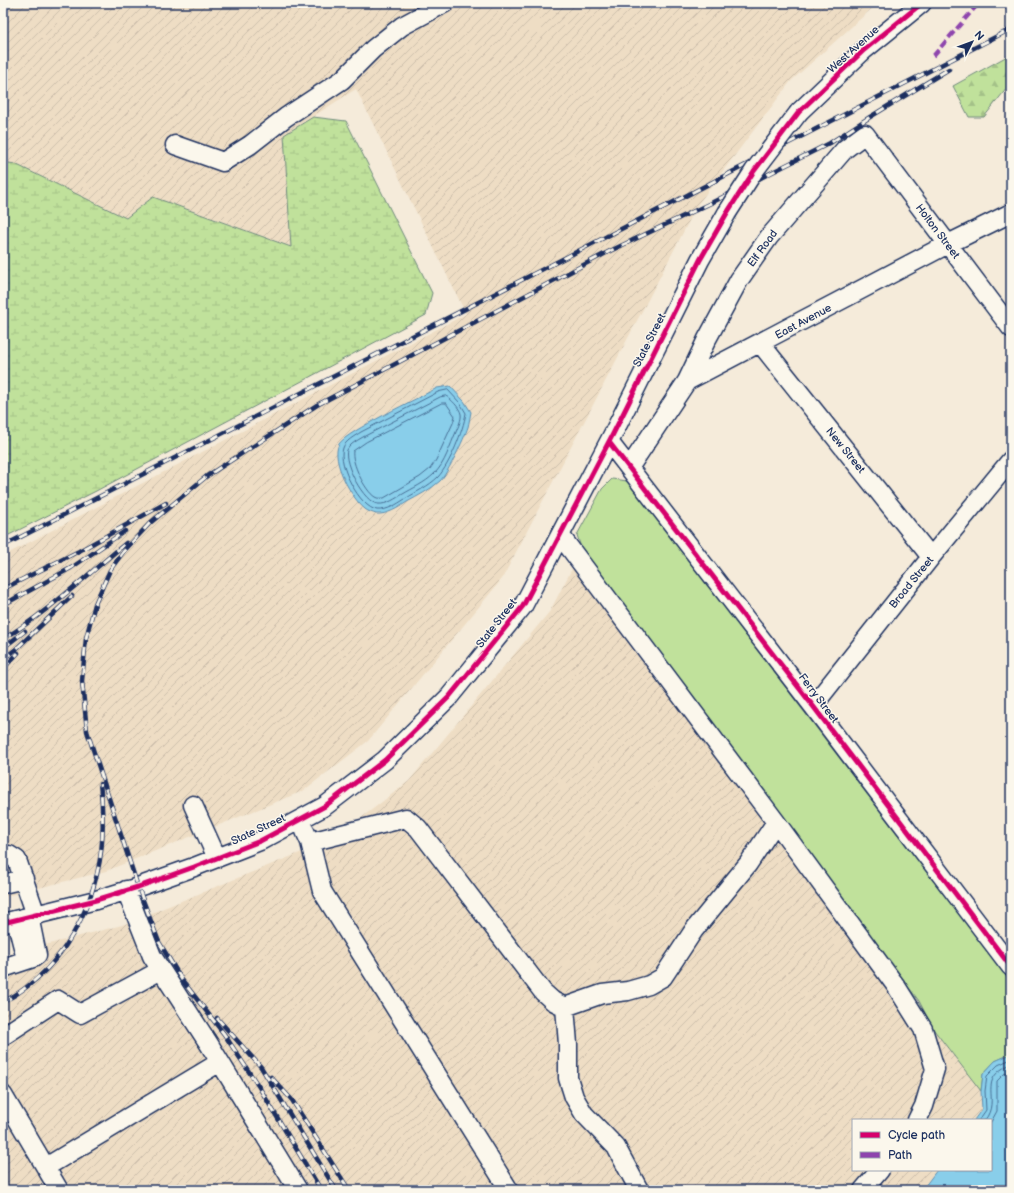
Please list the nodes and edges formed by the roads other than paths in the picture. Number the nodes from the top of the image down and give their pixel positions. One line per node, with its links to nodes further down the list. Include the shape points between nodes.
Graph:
1 (445, 3): 5 (street, via 402,26 373,49 342,80 223,162)
2 (922, 3): 3 (street, West Avenue, via 864,50)
3 (799, 112): 11 (street, State Street, bridge, via 754,171 727,213 700,260)
4 (865, 134): 7 (street, Holton Street); 10 (street, Elf Road, via 845,149 769,237 739,280)
5 (175, 145)
6 (1011, 213): 7 (street, East Avenue)
7 (948, 244): 8 (street, Holton Street); 9 (street, East Avenue)
8 (1011, 328)
9 (760, 344): 10 (street, East Avenue); 15 (street, New Street)
10 (687, 381): 13 (street, East Avenue)
11 (609, 442): 13 (street, Ferry Street); 14 (street, State Street)
12 (1011, 460): 15 (street, Broad Street)
13 (629, 468): 16 (street, Ferry Street)
14 (560, 535): 18 (street, State Street, via 523,606 449,697 385,760 325,806); 19 (street)
15 (931, 557): 16 (street, Broad Street)
16 (813, 706): 27 (street, Ferry Street)
17 (193, 806): 22 (street)
18 (300, 819): 20 (street); 22 (street, State Street, via 260,841)
19 (776, 822): 30 (street, via 748,864 694,930 663,977 649,985 602,994); 34 (street, via 896,986 923,1029 935,1069)
20 (310, 842): 30 (street, via 406,818 418,828 543,992); 39 (street, via 322,891)
21 (3, 857): 23 (street, via 9,855 17,860)
22 (217, 858): 25 (street, State Street)
23 (24, 879): 24 (street); 26 (street)
24 (3, 884)
25 (126, 890): 26 (street, State Street); 29 (street, via 152,956)
26 (21, 919): 28 (street, via 25,954 27,958 31,958)
27 (1011, 967)
28 (3, 968)
29 (161, 970): 31 (street, via 80,1014 58,1000); 32 (street)
30 (565, 1007): 40 (street, via 568,1078 574,1097 584,1114 616,1147)
31 (3, 1036)
32 (220, 1062): 35 (street); 38 (street)
33 (3, 1095): 35 (street)
34 (918, 1119)
35 (46, 1168): 37 (street)
36 (879, 1171): 41 (street)
37 (59, 1190)
38 (298, 1190)
39 (509, 1190)
40 (639, 1190)
41 (863, 1190)

